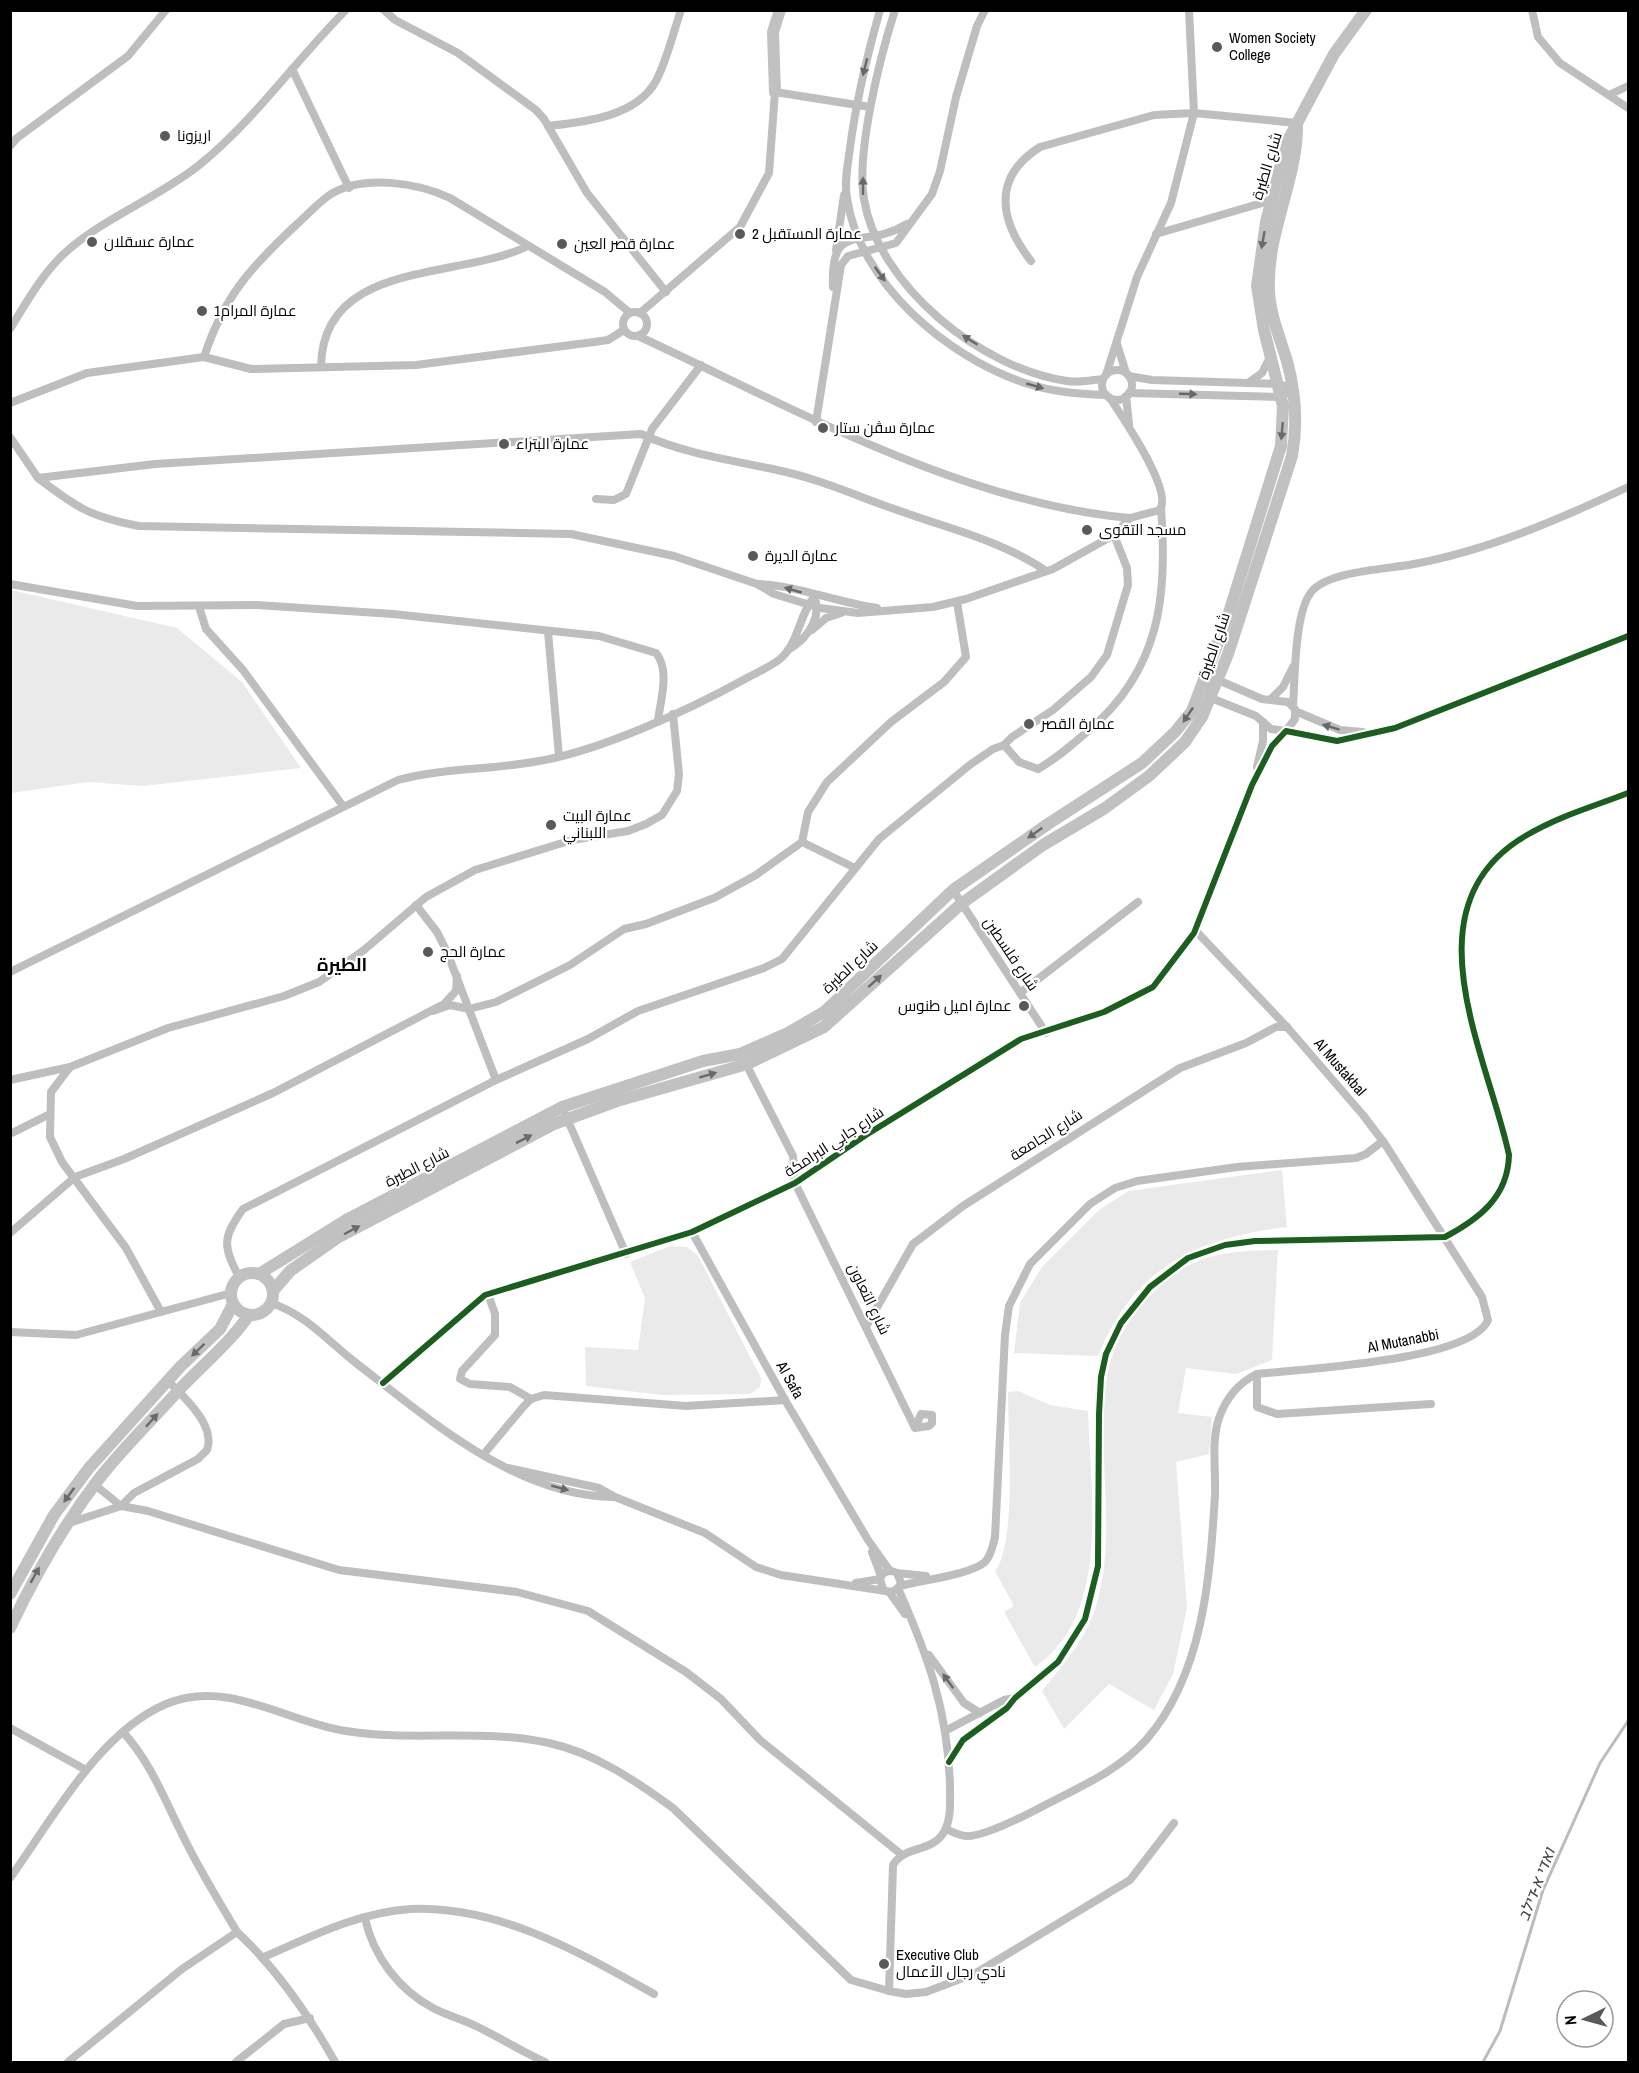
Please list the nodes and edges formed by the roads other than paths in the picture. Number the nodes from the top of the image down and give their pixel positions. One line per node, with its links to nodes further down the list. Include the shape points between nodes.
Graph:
1 (166, 10): 22 (street, via 128,56)
2 (346, 10): 12 (street)
3 (384, 10): 21 (street, via 496,79 536,110)
4 (681, 10): 21 (street, via 657,80 642,99 602,117)
5 (780, 10): 14 (main road, via 773,32)
6 (880, 10): 16 (street, one-way to 16)
7 (895, 10): 17 (street)
8 (985, 10): 26 (street, via 959,87 932,194)
9 (1189, 10): 19 (street)
10 (1366, 10): 20 (main road, via 1334,54)
11 (1532, 10): 15 (street, via 1538,37 1560,63)
12 (292, 69): 24 (street); 39 (street, via 197,166 66,252)
13 (1629, 86): 15 (street)
14 (775, 92): 16 (street); 35 (street, via 772,163 763,188 740,227)
15 (1609, 95): 18 (street)
16 (857, 105): 17 (street); 23 (street)
17 (870, 107): 28 (street, one-way to 17, via 863,197)
18 (1629, 108)
19 (1194, 113): 20 (street); 27 (street, via 1171,203); 34 (street, via 1154,115 1040,147 1026,156 1014,173 1004,202 1010,229)
20 (1297, 123): 25 (main road, شارع الطيرة, via 1287,142); 50 (main road, شارع الطيرة, via 1297,143 1278,215 1269,284 1274,320)
21 (548, 126): 35 (street, via 586,193)
22 (10, 146)
23 (846, 177): 29 (street, via 847,198); 32 (street)
24 (349, 188): 30 (street, via 394,183 432,190); 44 (street, via 331,194 264,254 222,309)
25 (1272, 200): 27 (street); 43 (main road, شارع الطيرة, one-way to 43, via 1257,286)
26 (910, 222): 28 (street); 31 (street, via 896,243)
27 (1156, 234): 42 (street)
28 (876, 238): 29 (street); 31 (street)
29 (861, 240): 32 (street, via 845,241); 33 (street)
30 (528, 246): 37 (street, via 605,292); 46 (street, via 507,257 407,276 361,295 326,330)
31 (881, 249): 33 (street); 48 (street, one-way to 31, via 1070,381 1001,360 933,312)
32 (836, 250): 36 (street)
33 (866, 250): 36 (street, via 844,260); 53 (street, one-way to 53, via 881,276 914,313 974,360 1049,390)
34 (1031, 261)
35 (666, 292): 38 (street)
36 (834, 304): 55 (street)
37 (630, 312): 38 (street); 40 (street, via 622,322)
38 (640, 313): 41 (street, via 646,324)
39 (10, 329)
40 (624, 330): 41 (street); 46 (street, via 608,340 440,362)
41 (638, 336): 45 (street)
42 (1117, 337): 47 (street); 48 (street)
43 (1271, 354): 49 (street, via 1262,373); 51 (main road, شارع الطيرة)
44 (204, 357): 46 (street, via 251,369); 54 (street, via 87,373)
45 (701, 365): 55 (street); 58 (street)
46 (321, 368)
47 (1127, 374): 48 (street, via 1117,370); 49 (street, via 1152,380); 52 (street, via 1132,385)
48 (1105, 377): 53 (street, via 1102,386)
49 (1248, 383): 51 (street)
50 (1293, 388): 51 (street); 82 (main road, شارع الطيرة, via 1293,456)
51 (1280, 391): 52 (street, one-way to 51); 83 (main road, شارع الطيرة, one-way to 83, via 1281,446)
52 (1128, 394): 53 (street, via 1120,400); 56 (street)
53 (1108, 397): 56 (street)
54 (10, 404)
55 (816, 422): 63 (street, via 998,491 1092,514)
56 (1130, 427): 62 (street, via 1160,487)
57 (10, 437): 59 (street)
58 (647, 437): 59 (street, via 632,434 155,464); 61 (street, via 626,494 614,500); 65 (street, via 730,463 826,482 902,512 988,539)
59 (38, 478): 67 (street, via 77,508 110,521 139,526 571,534 674,556)
60 (1629, 487): 81 (street, via 1478,550 1379,569 1314,588 1305,604)
61 (596, 499)
62 (1161, 508): 63 (street); 92 (street, via 1165,555 1160,604 1149,645 1130,688 1111,712 1069,749 1038,769 1019,762)
63 (1130, 518): 64 (street)
64 (1114, 535): 65 (street); 92 (street, via 1124,559 1128,585 1107,656 1084,686)
65 (1046, 571): 70 (street)
66 (10, 584): 72 (street, via 137,606)
67 (758, 584): 68 (street, one-way to 67, via 774,584); 69 (street)
68 (815, 596): 71 (street); 73 (street); 74 (street)
69 (786, 597): 71 (street); 76 (street, via 796,607)
70 (957, 602): 74 (street); 97 (street, via 966,657 944,682 891,722 827,782 808,812)
71 (808, 604): 73 (street); 76 (street)
72 (199, 607): 77 (street, via 257,605 393,614); 96 (street, via 206,629 243,670)
73 (817, 607): 75 (street); 79 (street)
74 (891, 609): 75 (street)
75 (843, 613): 79 (street, via 826,618)
76 (799, 626): 80 (street)
77 (548, 632): 88 (street, via 599,636 656,653 664,665); 93 (street)
78 (1629, 636): 91 (street, via 1395,728)
79 (805, 638): 80 (street)
80 (788, 650): 87 (street, via 719,693)
81 (1296, 658): 85 (street, via 1284,687); 86 (street)
82 (1218, 680): 83 (street); 84 (main road, شارع الطيرة); 85 (street, via 1262,699)
83 (1203, 684): 84 (street); 99 (main road, شارع الطيرة, one-way to 99, via 1186,718 1142,763)
84 (1211, 698): 89 (street); 101 (main road, شارع الطيرة, via 1202,717 1168,760 1105,808 1043,845)
85 (1271, 699): 86 (street, via 1284,700)
86 (1294, 709): 90 (street, via 1295,720); 91 (street, one-way to 86, via 1340,730)
87 (673, 714): 88 (street); 102 (street, via 679,774 677,791 662,815 628,831 572,840 475,870 448,882)
88 (658, 720): 93 (street)
89 (1263, 722): 90 (street, via 1276,731); 94 (street, via 1263,741)
90 (1286, 731): 91 (street, via 1337,741); 94 (street, via 1272,747)
91 (1370, 733)
92 (1005, 745): 98 (street, via 971,764 901,820)
93 (560, 756): 96 (street, via 426,772 398,780)
94 (1252, 785): 103 (street, شارع جابي البرامكة)
95 (1629, 793): 124 (street, via 1526,835 1505,850 1473,887 1463,930 1464,987 1502,1120 1509,1170 1486,1209)
96 (343, 806): 104 (street)
97 (802, 842): 98 (street); 107 (street, via 756,875 714,898 624,929 570,965 496,1002)
98 (855, 868): 114 (street, via 782,959 638,1011 588,1039)
99 (953, 890): 101 (street, شارع فلسطين); 111 (main road, شارع الطيرة, via 824,1012)
100 (1138, 902): 106 (street)
101 (962, 904): 106 (street, شارع فلسطين); 111 (main road, شارع الطيرة, one-way to 101, via 824,1027)
102 (416, 905): 105 (street, via 437,933); 112 (street, via 319,982 284,996 168,1028)
103 (1195, 930): 109 (street, Al Mustakbal); 110 (street, شارع جابي البرامكة, via 1153,987 1104,1012)
104 (10, 972)
105 (458, 976): 107 (street); 108 (street, via 451,999)
106 (1020, 993): 110 (street, شارع فلسطين)
107 (470, 1010): 108 (street, via 450,1005); 114 (street)
108 (433, 1011): 120 (street, via 273,1093)
109 (1287, 1027): 119 (street, Al Mustakbal); 133 (street, شارع الجامعة, via 1276,1027 1180,1068 963,1206 913,1244)
110 (1046, 1033): 121 (street, شارع جابي البرامكة, via 1021,1039)
111 (743, 1059): 115 (main road, شارع الطيرة, via 703,1061); 117 (main road, شارع الطيرة, one-way to 111); 121 (street, via 793,1156)
112 (70, 1067): 113 (street); 116 (street, via 51,1092)
113 (10, 1080)
114 (496, 1080): 127 (street, via 243,1209 229,1229 226,1244)
115 (562, 1107): 117 (street); 126 (main road, شارع الطيرة, via 346,1220)
116 (51, 1114): 118 (street); 120 (street, via 50,1137 62,1162)
117 (568, 1119): 125 (street); 129 (main road, شارع الطيرة, one-way to 117, via 290,1271 337,1238)
118 (10, 1134)
119 (1383, 1141): 124 (street, Al Mustakbal); 150 (street, via 1366,1154 1342,1161 1237,1167 1137,1181 1114,1188 1090,1204 1030,1264 1010,1306 992,1550 987,1561 977,1567)
120 (75, 1177): 123 (street); 131 (street, via 126,1248)
121 (795, 1183): 122 (street, شارع جابي البرامكة); 133 (street, شارع التعاون)
122 (692, 1232): 125 (street, شارع جابي البرامكة); 140 (street, Al Safa)
123 (10, 1233)
124 (1445, 1238): 135 (street, Al Mutanabbi, via 1486,1306 1488,1320 1480,1333 1436,1351 1394,1359); 156 (street, via 1276,1240 1225,1245 1188,1258 1134,1304 1112,1339 1101,1377 1098,1566 1093,1593 1085,1619 1058,1662)
125 (626, 1254): 128 (street, شارع جابي البرامكة)
126 (259, 1274): 127 (main road); 129 (main road, via 266,1278)
127 (239, 1277): 130 (main road)
128 (488, 1294): 137 (street, شارع جابي البرامكة, via 469,1306); 139 (street, via 495,1314 495,1335 462,1371 460,1379 470,1384 510,1387)
129 (272, 1297): 132 (main road, via 262,1313); 137 (street)
130 (232, 1299): 131 (street); 132 (main road, via 238,1311); 136 (main road, one-way to 136, via 220,1329)
131 (161, 1312): 134 (street, via 76,1335)
132 (249, 1315): 138 (main road, via 232,1338)
133 (867, 1325): 142 (street, شارع التعاون)
134 (10, 1332)
135 (1257, 1374): 141 (street, via 1257,1407 1277,1414); 164 (street, via 1232,1393 1217,1424 1211,1554 1205,1594 1181,1687 1167,1710 1146,1740 1122,1763 1085,1784 975,1836)
136 (168, 1381): 138 (street); 153 (main road, one-way to 153, via 54,1515)
137 (384, 1383): 143 (street)
138 (178, 1391): 144 (main road, one-way to 138); 145 (street, via 193,1406 208,1435 207,1450 198,1459 134,1493)
139 (531, 1399): 140 (street, via 554,1394 686,1406); 143 (street)
140 (785, 1400): 147 (street, Al Safa)
141 (1431, 1404)
142 (915, 1428)
143 (483, 1455): 151 (street, via 508,1468 599,1488 705,1533 756,1567 780,1575)
144 (94, 1485): 145 (street); 146 (main road)
145 (121, 1506): 146 (street); 165 (street, via 339,1570 517,1592 588,1611 686,1672 721,1699 760,1740)
146 (66, 1524): 154 (main road, one-way to 146, via 32,1580)
147 (868, 1540): 148 (street); 149 (street)
148 (894, 1572): 149 (street); 150 (street); 152 (street, via 900,1579)
149 (880, 1577): 151 (street); 152 (street)
150 (932, 1577): 152 (street)
151 (844, 1585): 152 (street)
152 (892, 1589): 155 (street)
153 (10, 1594)
154 (10, 1628)
155 (922, 1645): 157 (street, one-way to 155, via 964,1703); 159 (street, via 939,1694)
156 (1015, 1698): 157 (street); 161 (street, via 963,1740)
157 (980, 1713): 159 (street)
158 (10, 1728): 162 (street)
159 (945, 1731): 161 (street)
160 (123, 1732): 162 (street); 168 (street, via 142,1753 186,1843); 170 (street, via 181,1699 222,1696 345,1731 394,1736 520,1738 578,1752 620,1772 673,1808 851,1980)
161 (950, 1762): 164 (street, via 951,1810)
162 (86, 1770): 166 (street)
163 (1174, 1823): 170 (street, via 1130,1880 976,1973 926,1992)
164 (946, 1829): 165 (street, via 936,1841)
165 (902, 1855): 170 (street, via 891,1874)
166 (10, 1878)
167 (366, 1918): 169 (street); 171 (street, via 410,1909 485,1917 552,1940); 176 (street, via 369,1937 379,1957 407,1990 432,2007)
168 (237, 1932): 169 (street); 173 (street, via 182,1969)
169 (264, 1957): 172 (street)
170 (889, 1991)
171 (654, 1994)
172 (310, 2018): 174 (street, via 284,2024); 175 (street)
173 (68, 2062)
174 (237, 2062)
175 (335, 2062)
176 (545, 2062)

